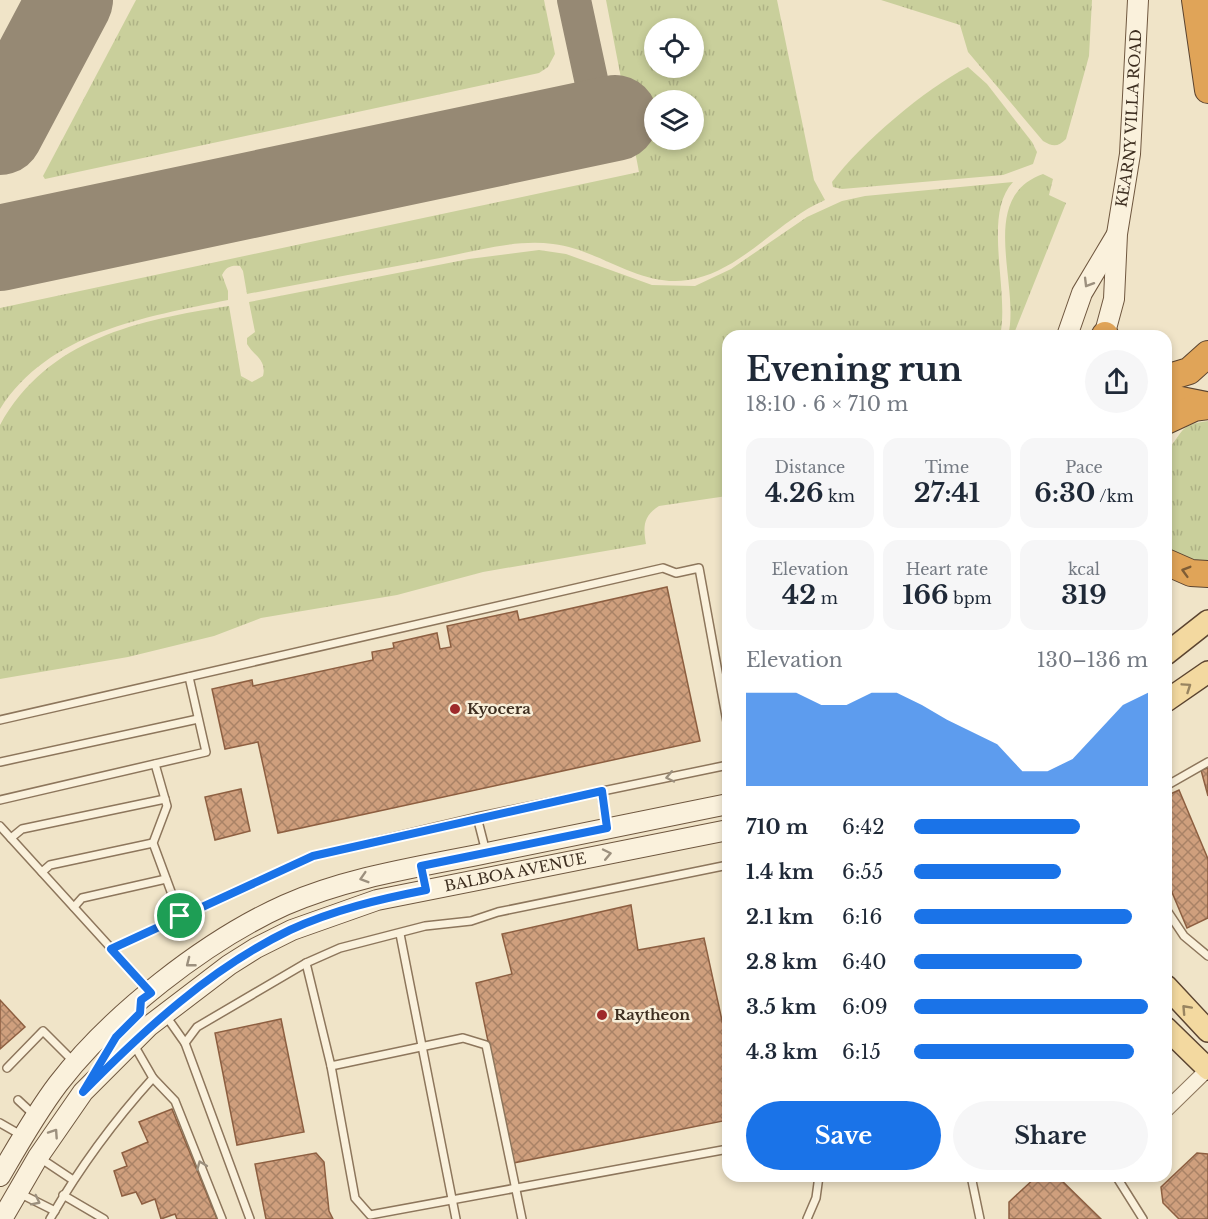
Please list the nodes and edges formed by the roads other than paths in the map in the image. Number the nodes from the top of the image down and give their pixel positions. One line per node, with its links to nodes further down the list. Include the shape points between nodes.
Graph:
1 (1137, 0): 4 (main road, KEARNY VILLA ROAD, via 1130,154)
2 (1195, 0): 3 (highway)
3 (1207, 80)
4 (1117, 234): 5 (main road, KEARNY VILLA ROAD, one-way to 5, via 1082,293); 6 (main road, KEARNY VILLA ROAD, via 1114,299)
5 (1069, 330)
6 (1106, 330)
7 (1208, 354): 8 (highway, via 1189,371)
8 (1172, 376)
9 (1172, 398): 10 (highway)
10 (1208, 406): 11 (highway)
11 (1172, 418)
12 (1172, 565): 13 (highway, one-way to 12, via 1191,573)
13 (1208, 574)
14 (1208, 621): 15 (main road)
15 (1172, 649)
16 (1208, 672): 19 (main road, one-way to 16)
17 (189, 676): 18 (lane, via 663,568 676,573 699,568); 20 (lane); 21 (lane)
18 (722, 694)
19 (1172, 697)
20 (198, 719): 22 (lane); 24 (lane, via 206,752)
21 (0, 720)
22 (0, 762)
23 (1208, 762): 26 (lane)
24 (155, 764): 28 (lane); 29 (lane)
25 (722, 766): 27 (lane, one-way to 27)
26 (1172, 783)
27 (602, 791): 31 (lane); 33 (lane)
28 (165, 799): 35 (lane, via 22,828); 36 (lane, via 167,806)
29 (0, 800)
30 (722, 805): 33 (main road, BALBOA AVENUE)
31 (477, 817): 37 (lane); 43 (lane, via 313,856)
32 (0, 826): 35 (lane)
33 (607, 828): 37 (main road, BALBOA AVENUE)
34 (722, 831): 40 (main road, BALBOA AVENUE, one-way to 34)
35 (11, 838): 39 (lane)
36 (153, 843): 39 (lane, via 50,865); 41 (lane)
37 (487, 853): 40 (main road, BALBOA AVENUE)
38 (722, 866): 45 (lane)
39 (42, 872): 42 (lane)
40 (423, 878): 50 (main road, BALBOA AVENUE, one-way to 50, via 370,876 285,906 219,940); 51 (main road, BALBOA AVENUE, via 377,900 292,930 229,965)
41 (166, 879): 42 (lane, via 82,898); 43 (lane)
42 (74, 907): 46 (lane)
43 (180, 916): 46 (lane)
44 (1172, 918): 47 (lane, via 1184,936)
45 (400, 934): 48 (lane, via 340,948); 55 (lane)
46 (111, 949): 50 (lane)
47 (1208, 956)
48 (306, 963): 54 (lane, via 197,1027); 58 (lane)
49 (1172, 992): 52 (main road, one-way to 49)
50 (146, 996): 57 (main road, BALBOA AVENUE); 62 (main road, via 140,1013 116,1037)
51 (165, 1014): 54 (lane); 56 (main road, BALBOA AVENUE)
52 (1208, 1031)
53 (1172, 1034): 60 (main road)
54 (185, 1043): 84 (lane)
55 (423, 1048): 58 (lane); 75 (lane, via 463,1038 486,1045); 78 (lane)
56 (136, 1050): 61 (lane); 62 (main road, BALBOA AVENUE)
57 (75, 1064): 59 (lane, via 43,1031); 65 (main road, BALBOA AVENUE)
58 (332, 1066): 78 (lane, via 355,1198 370,1215)
59 (7, 1068)
60 (1208, 1069): 64 (street)
61 (153, 1078): 71 (lane, via 112,1123); 83 (lane, one-way to 61, via 175,1101)
62 (83, 1092): 69 (main road, BALBOA AVENUE, one-way to 62)
63 (18, 1100): 65 (lane)
64 (1172, 1104)
65 (35, 1116): 67 (main road, BALBOA AVENUE)
66 (0, 1123): 67 (lane)
67 (24, 1136): 70 (main road, BALBOA AVENUE)
68 (722, 1150): 75 (lane)
69 (38, 1157): 71 (lane); 76 (main road, BALBOA AVENUE)
70 (0, 1176)
71 (73, 1180): 77 (lane)
72 (818, 1182): 87 (lane)
73 (972, 1182): 88 (lane)
74 (1120, 1182): 89 (lane)
75 (516, 1188): 78 (lane); 86 (lane)
76 (17, 1192): 79 (lane, one-way to 79); 80 (main road, BALBOA AVENUE)
77 (63, 1196): 79 (lane); 82 (lane)
78 (452, 1200): 85 (lane)
79 (55, 1211): 81 (lane)
80 (2, 1219)
81 (50, 1219)
82 (104, 1219)
83 (222, 1219)
84 (250, 1219)
85 (456, 1219)
86 (522, 1219)
87 (807, 1219)
88 (980, 1219)
89 (1143, 1219)

